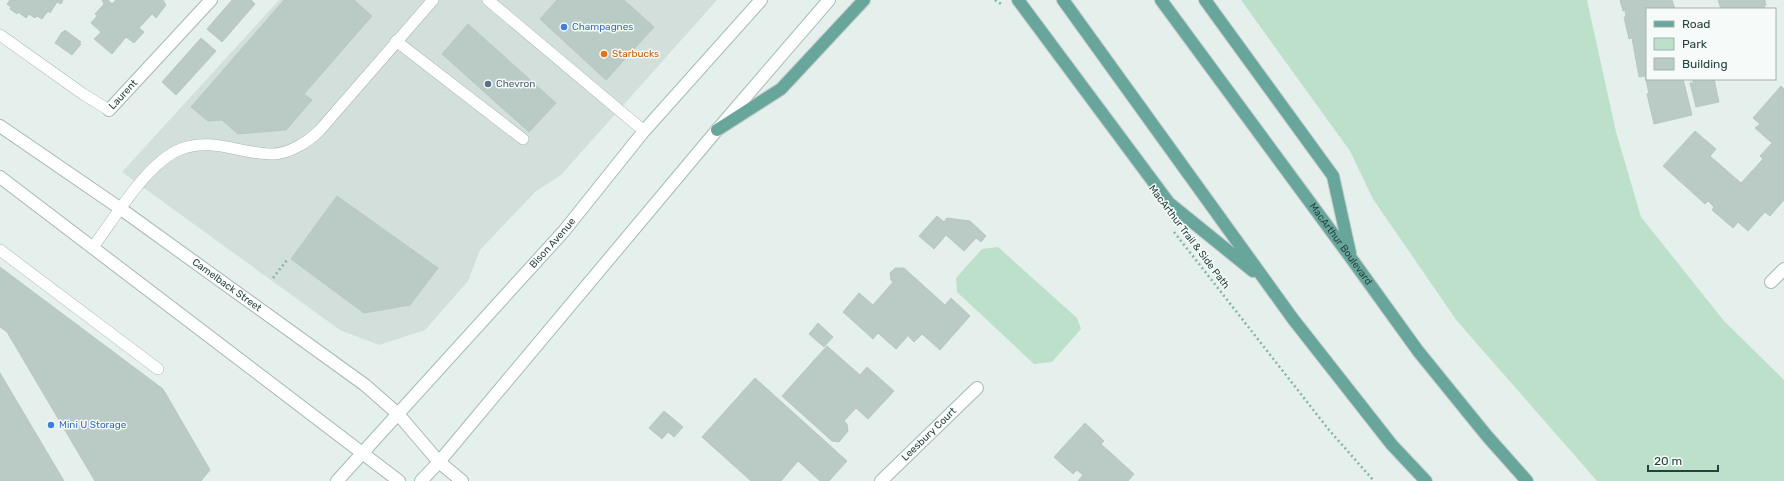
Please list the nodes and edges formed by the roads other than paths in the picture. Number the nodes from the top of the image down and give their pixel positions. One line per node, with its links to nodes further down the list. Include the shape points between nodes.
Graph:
1 (211, 0): 13 (street, Laurent)
2 (433, 0): 12 (lane)
3 (488, 0): 16 (lane)
4 (761, 0): 16 (street, Bison Avenue)
5 (829, 0): 14 (street)
6 (864, 0): 14 (main road, via 781,90)
7 (1018, 0): 24 (main road, via 1169,203)
8 (1063, 0): 24 (main road)
9 (1161, 0): 22 (main road, MacArthur Boulevard)
10 (1205, 0): 22 (main road, via 1334,176)
11 (0, 36): 13 (lane, Laurent)
12 (396, 41): 17 (lane); 19 (lane, via 307,142 273,154 220,145 181,149 163,159 146,174)
13 (109, 110)
14 (717, 130): 30 (street)
15 (2, 131): 19 (street, Camelback Street)
16 (644, 131): 28 (street, Bison Avenue, via 564,231)
17 (523, 139)
18 (0, 177): 20 (street)
19 (121, 209): 20 (lane); 28 (street, Camelback Street, via 365,385)
20 (93, 248): 29 (street)
21 (0, 250): 26 (lane)
22 (1352, 258): 37 (main road, MacArthur Boulevard, via 1418,351)
23 (1784, 269): 25 (street)
24 (1265, 281): 36 (main road, via 1392,445)
25 (1772, 282)
26 (158, 369)
27 (977, 388): 35 (street, Leesbury Court)
28 (398, 414): 29 (street, Bison Avenue); 30 (street, Camelback Street)
29 (363, 453): 31 (street, Bison Avenue); 32 (street)
30 (439, 462): 33 (street); 34 (street, Camelback Street)
31 (337, 481)
32 (400, 481)
33 (421, 481)
34 (462, 481)
35 (881, 481)
36 (1426, 481)
37 (1527, 481)

